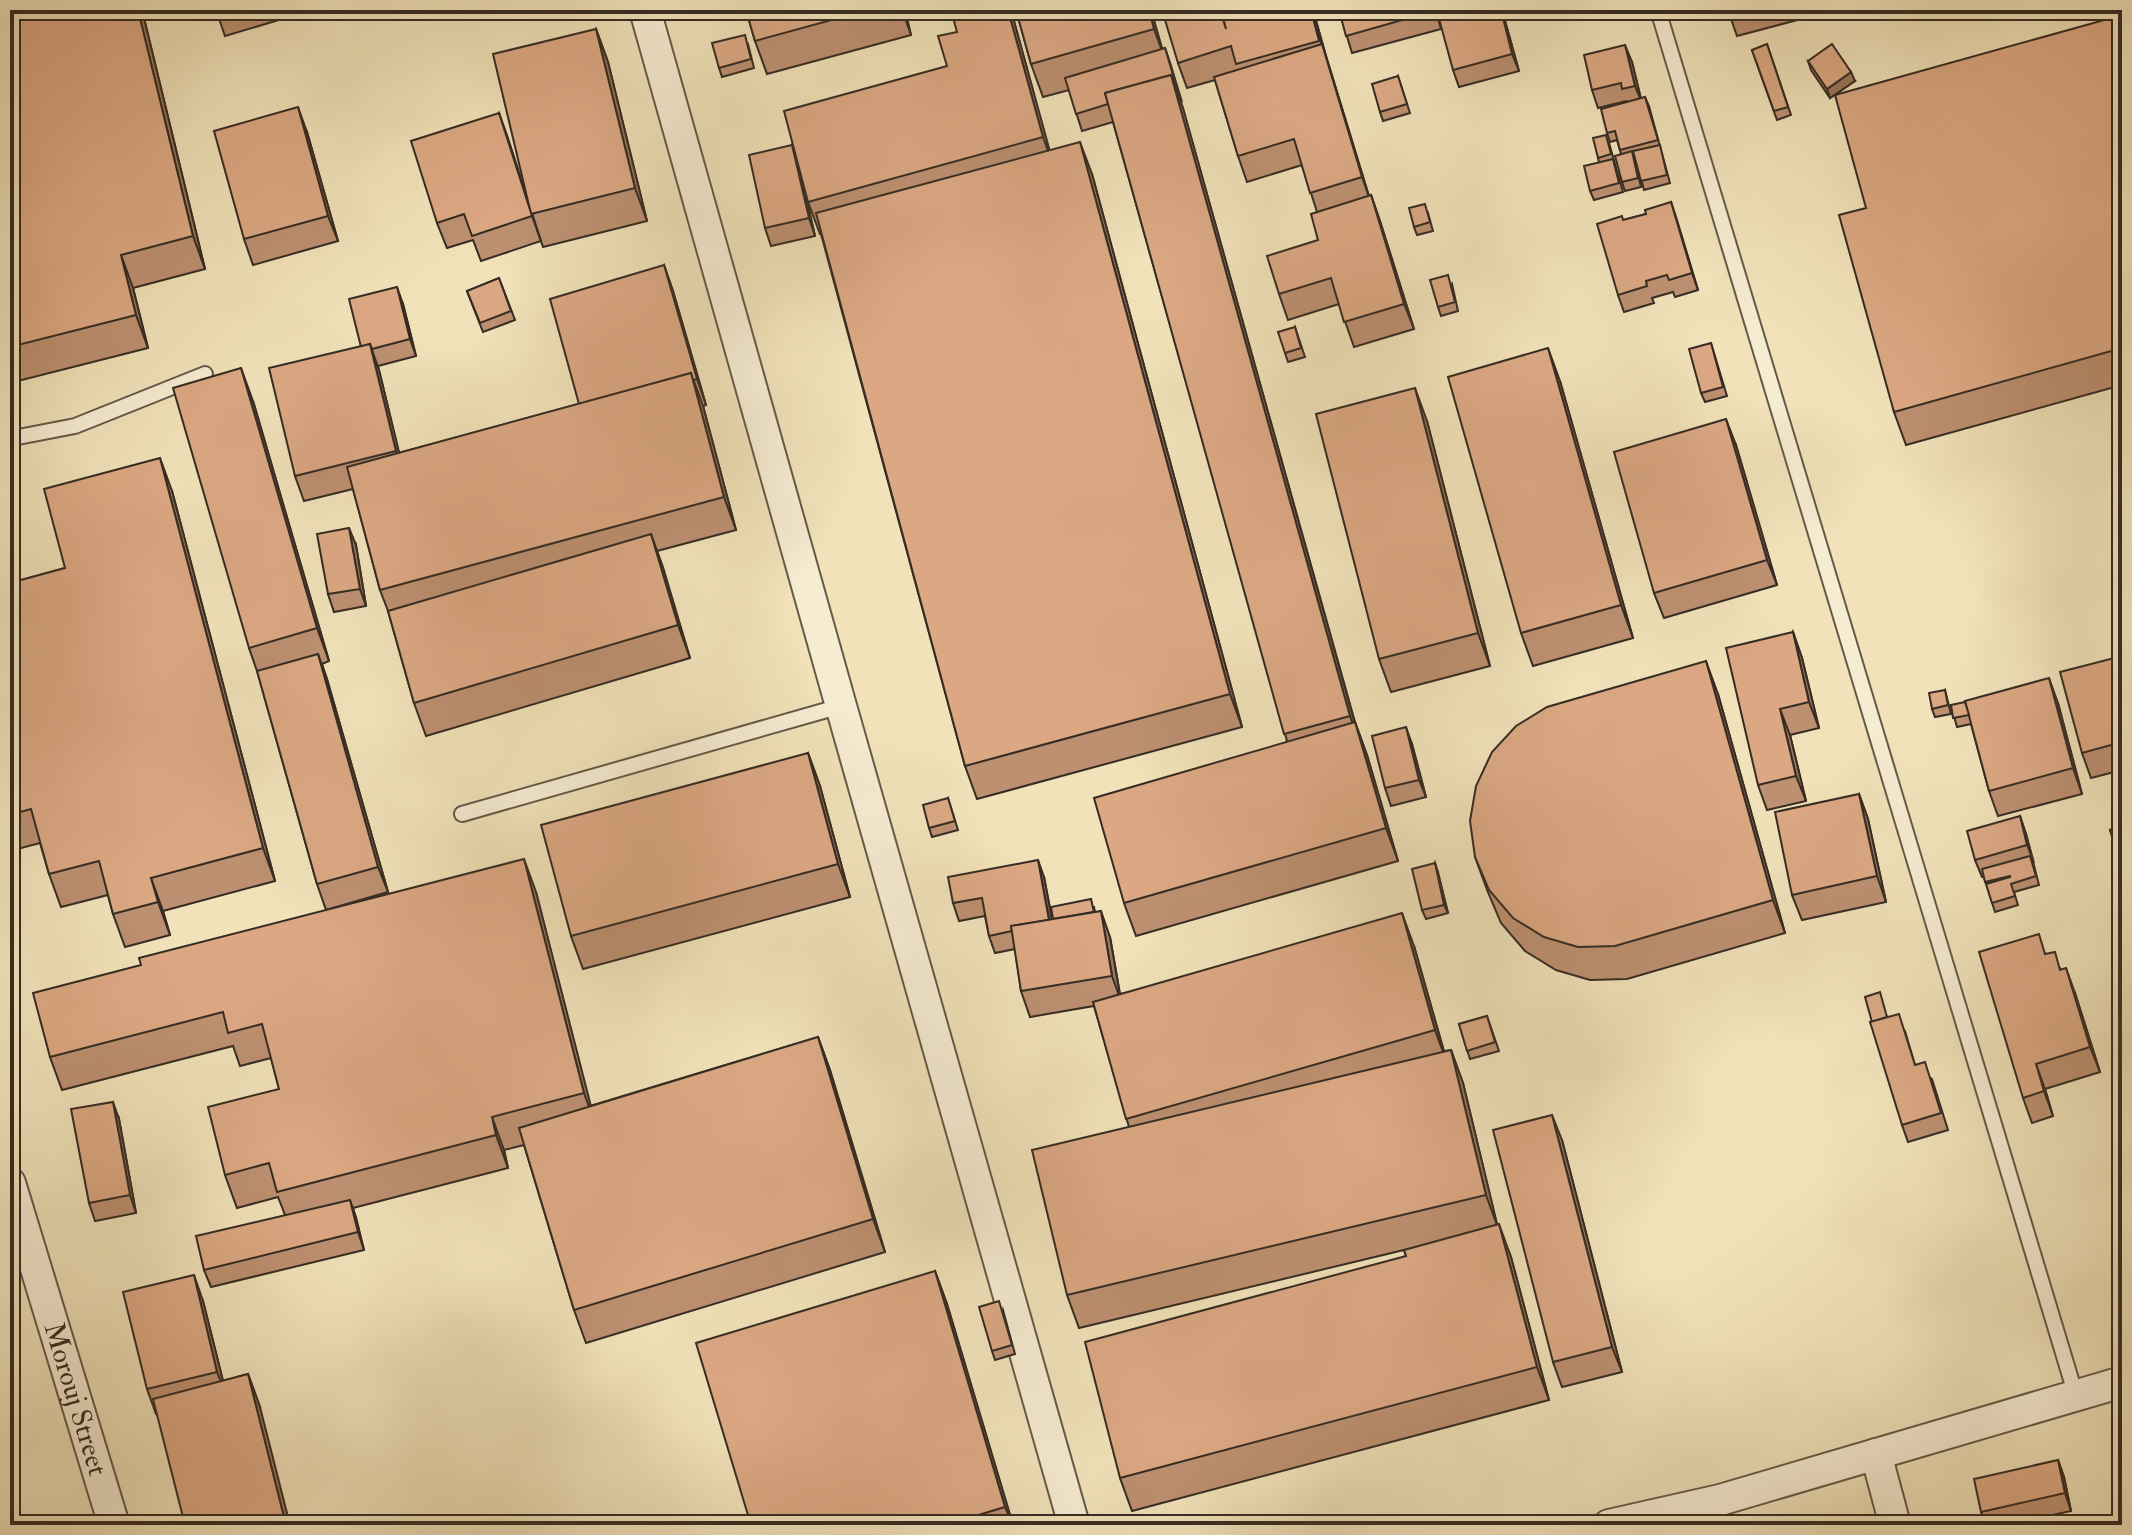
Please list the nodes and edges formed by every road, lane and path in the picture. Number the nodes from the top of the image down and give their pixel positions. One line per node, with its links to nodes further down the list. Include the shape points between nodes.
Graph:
1 (645, 10): 5 (street)
2 (1658, 10): 9 (lane)
3 (205, 374): 4 (lane, via 75,426)
4 (10, 437)
5 (841, 706): 6 (lane); 12 (street)
6 (462, 814)
7 (10, 1183): 11 (street, Morouj Street)
8 (2122, 1382): 9 (street)
9 (2076, 1396): 10 (street)
10 (1876, 1454): 13 (street, via 1720,1500); 14 (street)
11 (114, 1525)
12 (1074, 1525)
13 (1609, 1525)
14 (1895, 1525)

